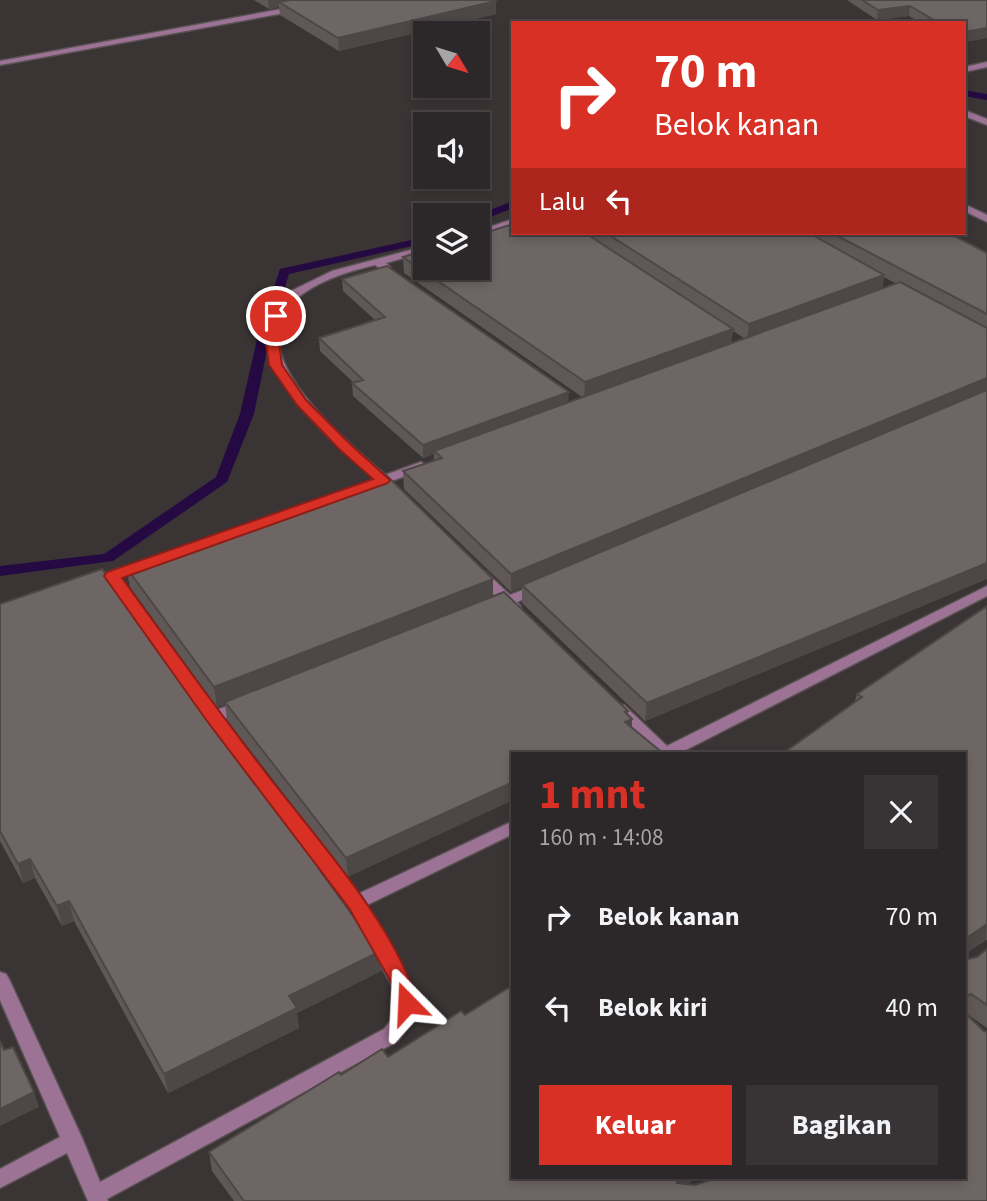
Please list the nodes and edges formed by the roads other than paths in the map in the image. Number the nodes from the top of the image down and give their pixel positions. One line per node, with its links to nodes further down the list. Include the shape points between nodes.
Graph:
1 (304, 7): 2 (street)
2 (0, 63)
3 (987, 64): 4 (street)
4 (966, 69)
5 (966, 114): 6 (street)
6 (987, 122)
7 (966, 208): 8 (street)
8 (987, 219)
9 (511, 223): 10 (street)
10 (490, 230)
11 (413, 252): 12 (street)
12 (377, 262): 13 (street); 14 (street, via 334,273 296,294 276,316 271,335 276,365 302,402 382,484)
13 (399, 277)
14 (433, 462)
15 (151, 562): 17 (street)
16 (468, 563): 21 (street)
17 (112, 576): 18 (street); 26 (street)
18 (87, 584)
19 (546, 585): 21 (street)
20 (987, 590): 28 (street)
21 (508, 601): 22 (street); 23 (street)
22 (482, 611)
23 (528, 620)
24 (606, 697): 27 (street)
25 (252, 702): 26 (street)
26 (213, 717): 30 (street)
27 (663, 752)
28 (669, 752)
29 (511, 829): 30 (street)
30 (355, 903): 34 (street, via 405,993 407,1013 398,1027)
31 (0, 979): 32 (street)
32 (73, 1140): 33 (street); 34 (street)
33 (0, 1179)
34 (96, 1198)

